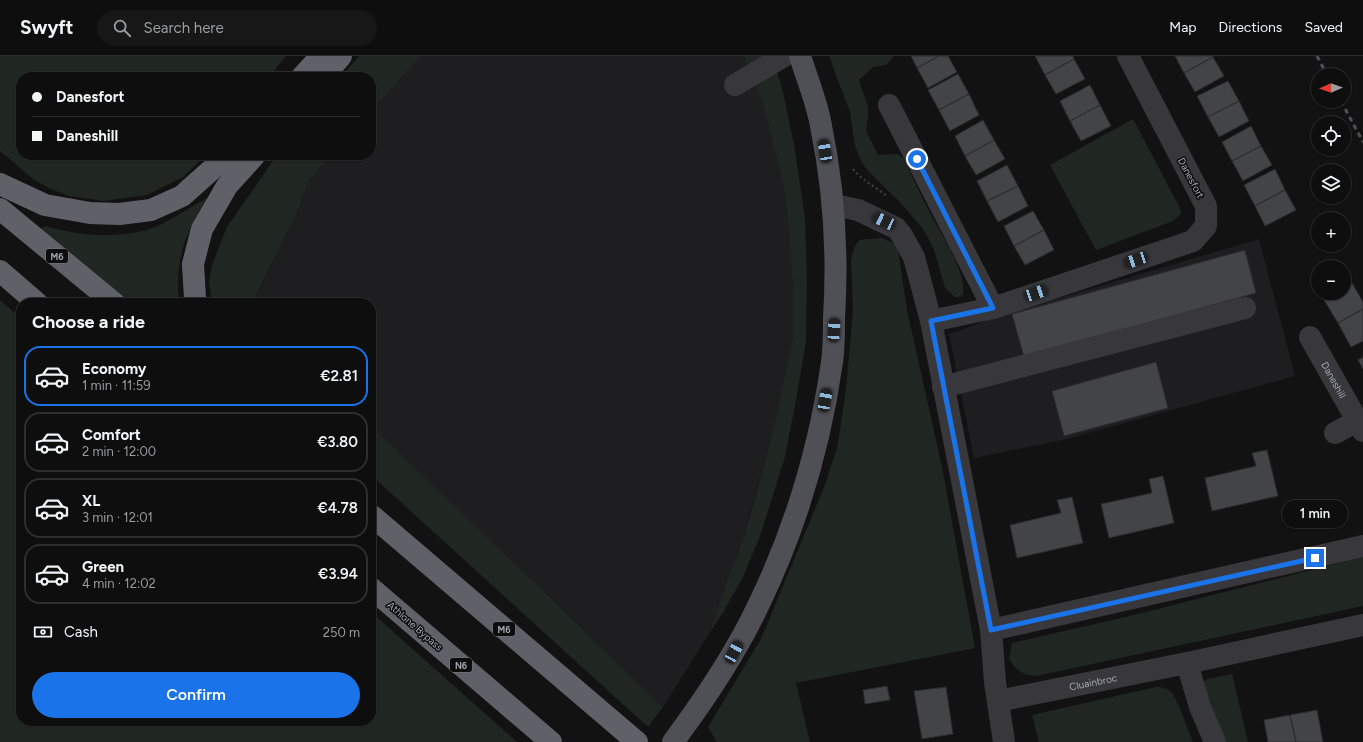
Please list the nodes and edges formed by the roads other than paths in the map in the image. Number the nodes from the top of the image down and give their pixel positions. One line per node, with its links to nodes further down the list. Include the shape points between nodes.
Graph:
1 (321, 56): 6 (highway)
2 (341, 56): 7 (highway)
3 (784, 56): 8 (street)
4 (800, 56): 13 (main road, via 821,124)
5 (1128, 56): 19 (street, Danesfort, via 1206,206 1206,226 1192,241)
6 (307, 72)
7 (327, 72)
8 (734, 85)
9 (889, 105): 19 (street)
10 (222, 160): 12 (highway, via 182,196 151,210 119,214 90,213 45,205)
11 (250, 160): 18 (highway, via 227,186 202,229 193,264)
12 (0, 184)
13 (834, 205): 21 (street, via 858,210 896,228 914,257); 35 (main road, via 836,283 832,361 807,478 785,543 758,606 734,652)
14 (0, 209): 17 (highway, M6)
15 (0, 271): 16 (highway)
16 (31, 298)
17 (108, 298)
18 (195, 298)
19 (993, 308): 21 (street, Danesfort)
20 (1245, 308): 23 (street)
21 (931, 321): 23 (street)
22 (1310, 338): 24 (street, Daneshill)
23 (943, 387): 30 (street)
24 (1360, 426): 25 (street, Daneshill)
25 (1335, 434)
26 (376, 519): 34 (highway, M6)
27 (1363, 546): 30 (street)
28 (376, 592): 33 (highway, Athlone Bypass / N6)
29 (1363, 625): 31 (street, Cluainbroc)
30 (991, 630): 32 (street)
31 (1187, 663): 32 (street, Cluainbroc); 37 (street, via 1200,707)
32 (998, 700): 36 (street)
33 (551, 742)
34 (637, 742)
35 (673, 742)
36 (1004, 742)
37 (1215, 742)

